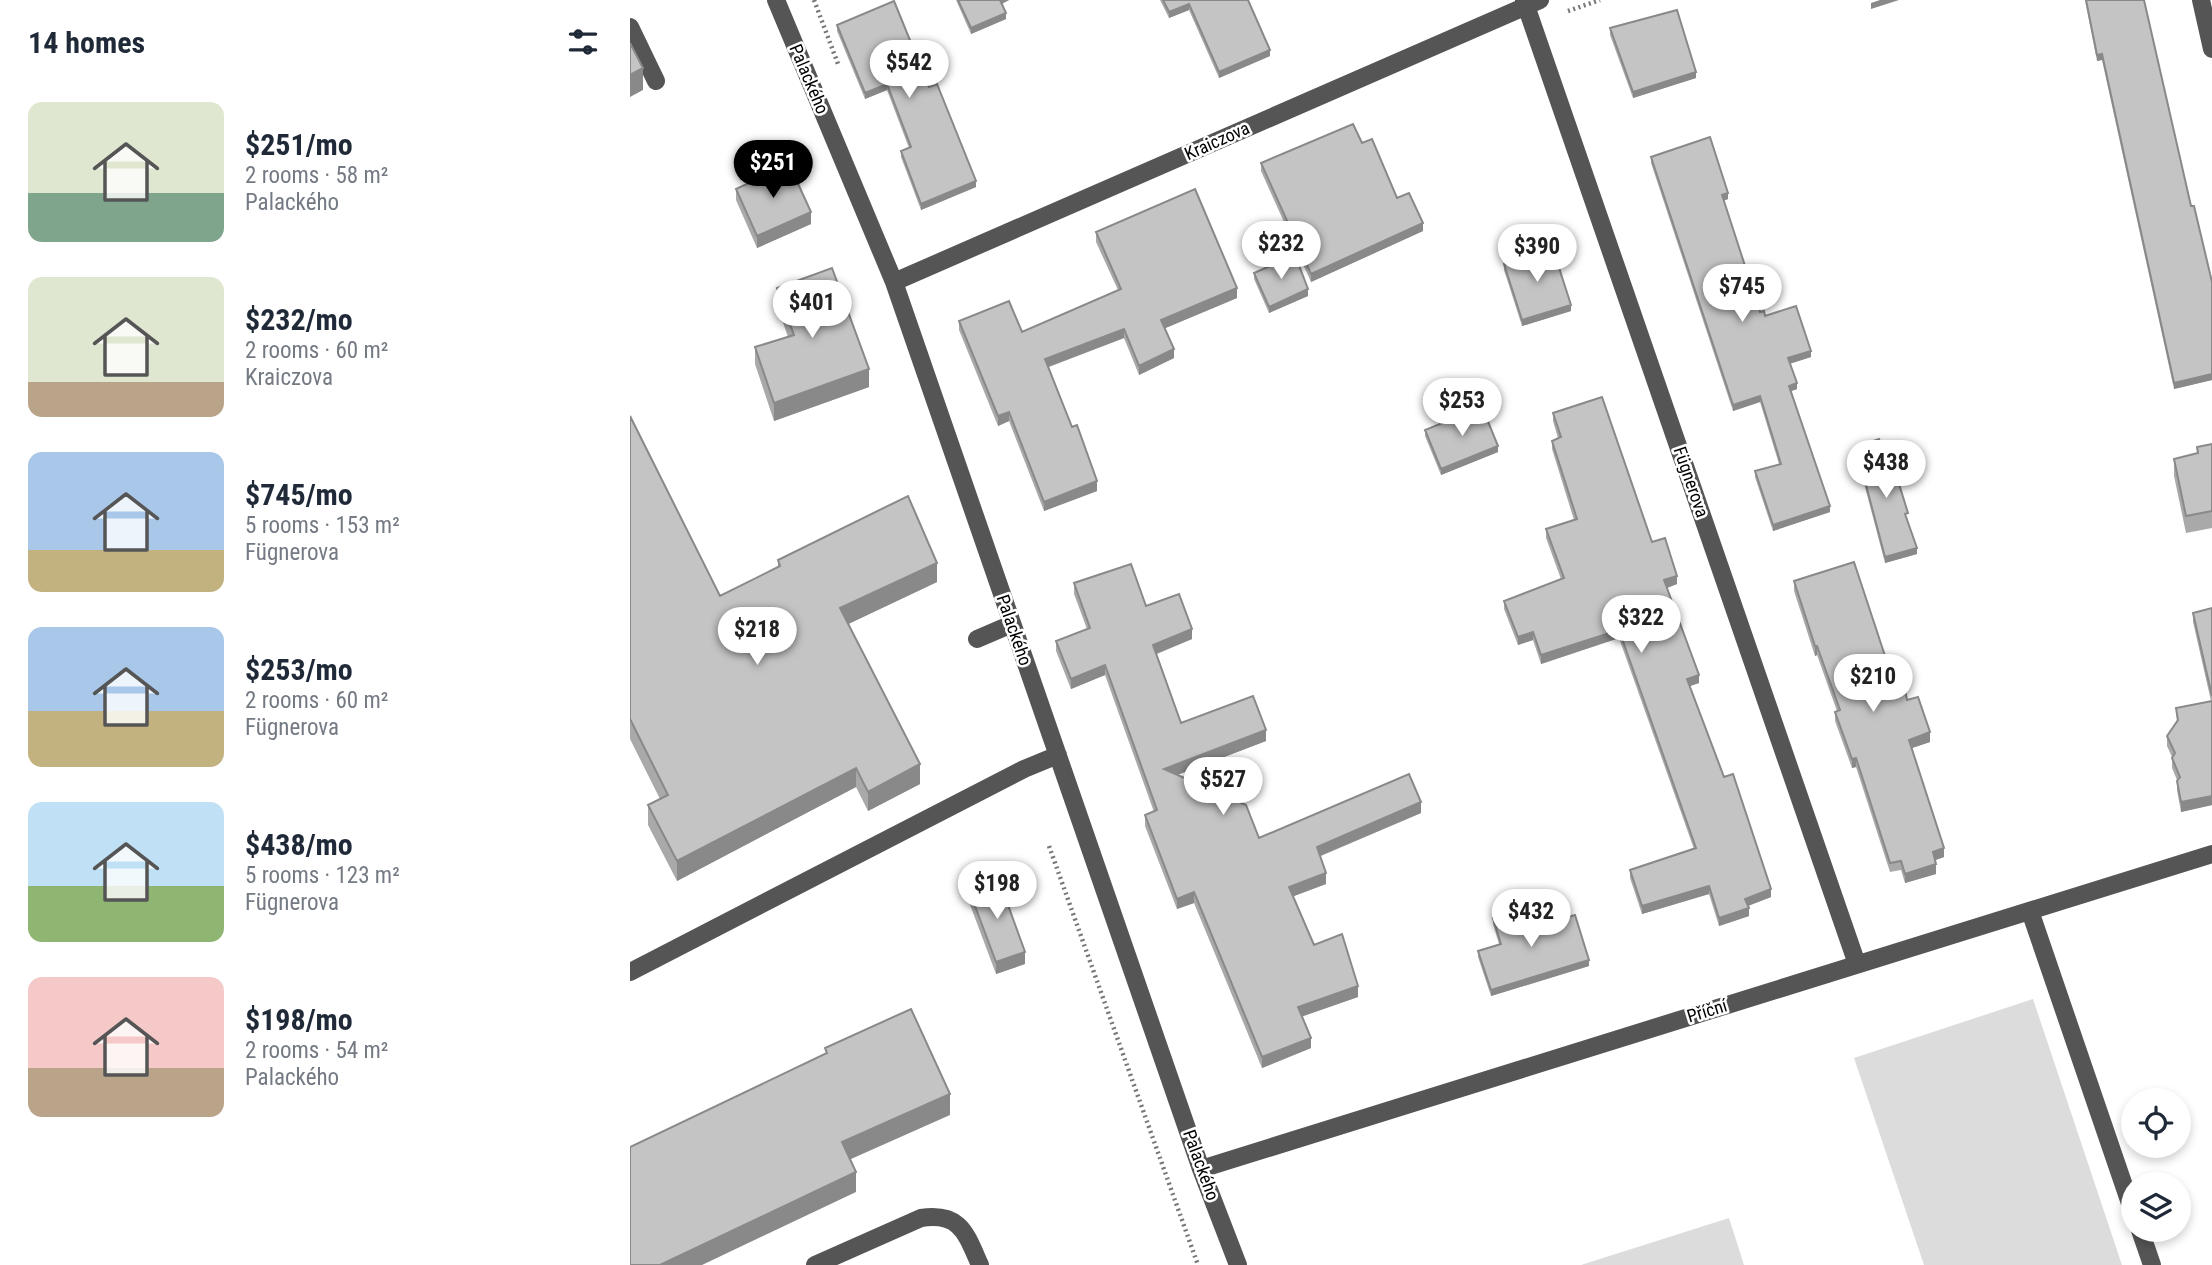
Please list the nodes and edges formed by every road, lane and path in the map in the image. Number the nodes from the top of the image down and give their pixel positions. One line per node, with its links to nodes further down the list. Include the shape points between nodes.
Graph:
1 (776, 0): 7 (street, Palackého)
2 (2201, 0): 5 (street)
3 (1530, 2): 7 (street, Kraiczova); 14 (street, Fügnerova)
4 (630, 27): 6 (street)
5 (2212, 48)
6 (656, 81)
7 (894, 282): 8 (street, Palackého)
8 (1012, 624): 9 (street); 10 (street, Palackého)
9 (976, 639)
10 (1058, 755): 15 (street); 16 (street, Palackého)
11 (1049, 846): 21 (path)
12 (2212, 853): 13 (street, Příční)
13 (2029, 911): 14 (street, Příční); 17 (street)
14 (1857, 964): 16 (street, Příční)
15 (630, 972)
16 (1201, 1170): 22 (street, Palackého)
17 (2121, 1177)
18 (2144, 1242): 23 (street)
19 (815, 1265): 20 (street, via 934,1216 957,1223)
20 (980, 1265)
21 (1198, 1265)
22 (1238, 1265)
23 (2152, 1265)

